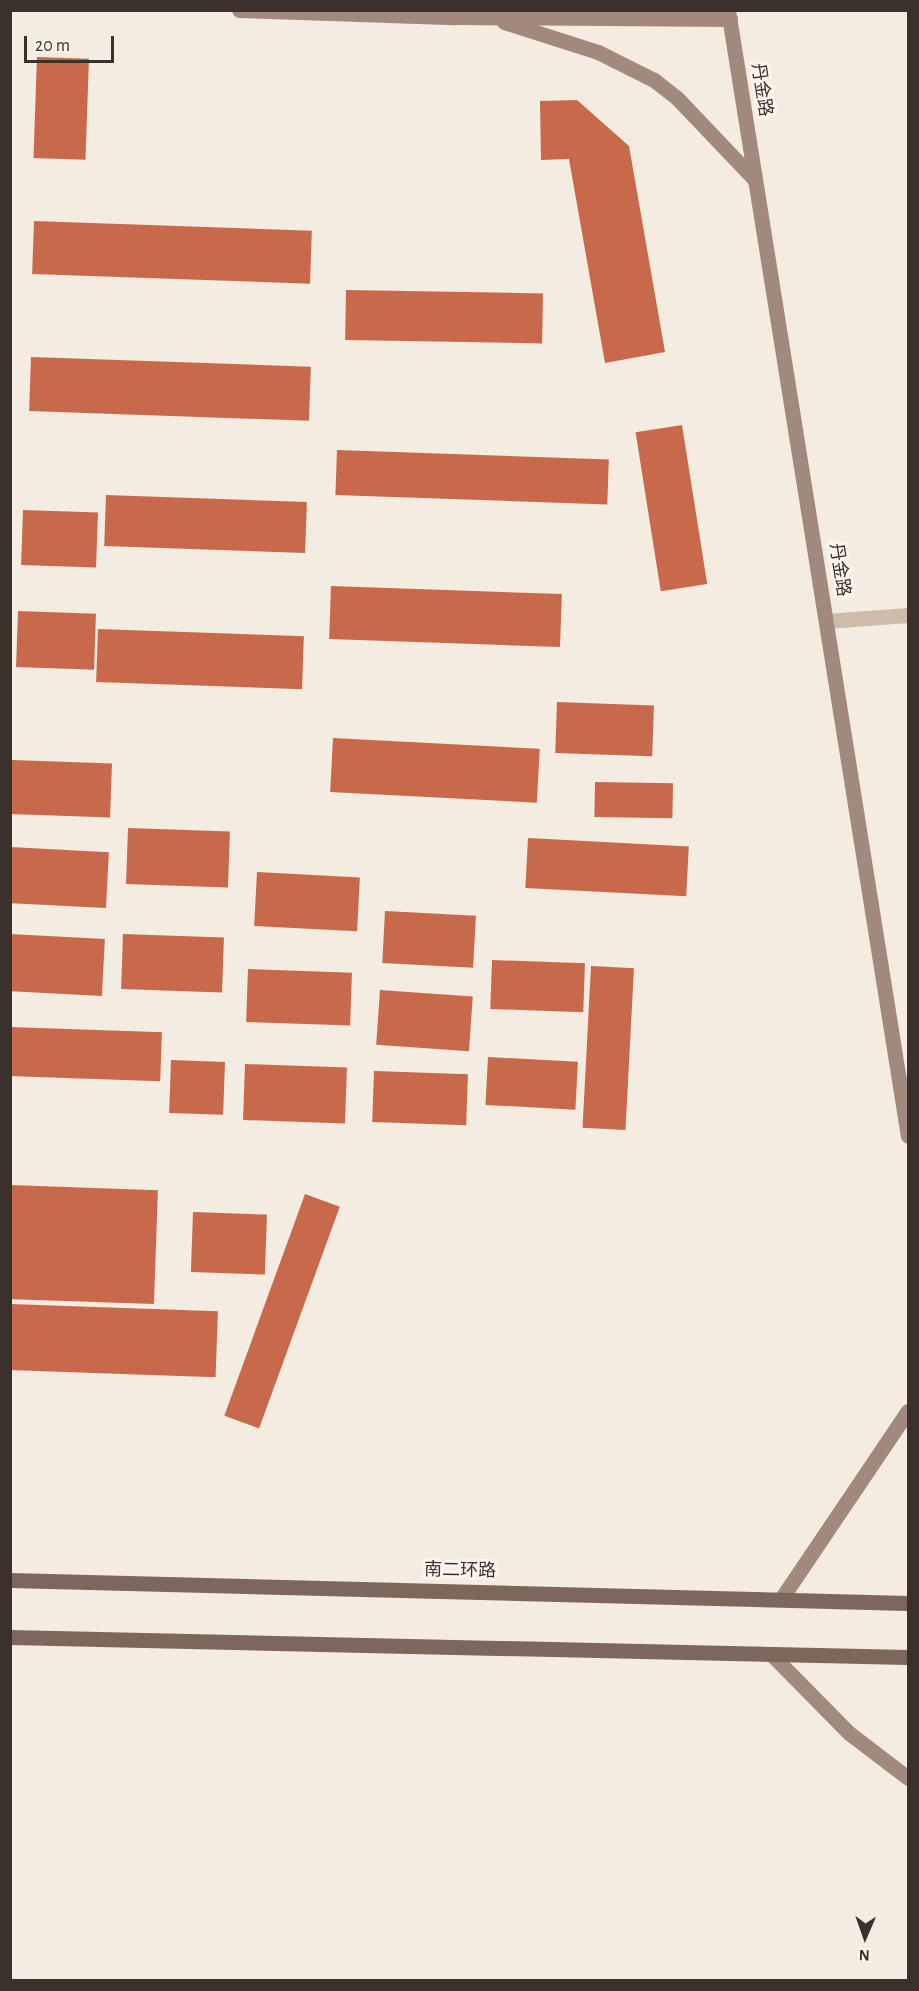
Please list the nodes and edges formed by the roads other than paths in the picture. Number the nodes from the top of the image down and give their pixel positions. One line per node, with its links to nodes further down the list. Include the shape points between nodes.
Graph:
1 (239, 10): 3 (main road)
2 (729, 15): 3 (main road); 4 (main road, 丹金路)
3 (490, 18): 4 (main road, via 597,52 654,80 698,118)
4 (756, 180): 6 (main road, 丹金路)
5 (909, 615): 6 (street)
6 (827, 621): 7 (main road, 丹金路)
7 (909, 1136)
8 (909, 1411): 10 (main road)
9 (10, 1580): 10 (main road, 南二环路)
10 (781, 1599): 11 (main road, 南二环路)
11 (909, 1603)
12 (10, 1637): 13 (main road)
13 (771, 1654): 14 (main road); 15 (main road, via 849,1733)
14 (909, 1657)
15 (909, 1778)

